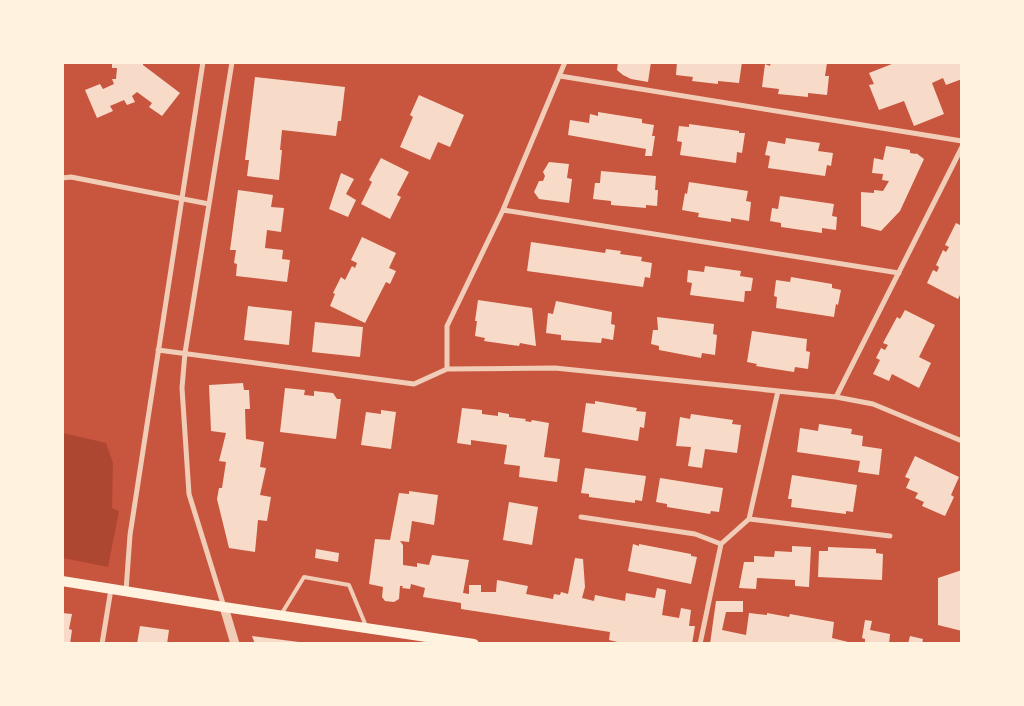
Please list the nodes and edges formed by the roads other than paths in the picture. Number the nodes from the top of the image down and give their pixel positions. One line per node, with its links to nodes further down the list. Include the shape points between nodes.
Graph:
1 (203, 62): 8 (street)
2 (232, 62): 9 (street)
3 (565, 62): 4 (street)
4 (560, 76): 5 (street); 10 (street)
5 (962, 141)
6 (962, 147): 11 (street)
7 (62, 178): 8 (street)
8 (182, 199): 9 (street); 12 (street)
9 (209, 204): 13 (street)
10 (503, 210): 11 (street); 14 (street, via 447,326)
11 (899, 273): 16 (street)
12 (158, 350): 13 (street); 24 (street, via 130,535)
13 (185, 353): 14 (street, via 414,384); 25 (street, via 182,388 189,494)
14 (448, 369): 15 (street, via 555,368)
15 (778, 391): 16 (street); 19 (street)
16 (836, 397): 17 (street, via 873,404)
17 (962, 442)
18 (581, 517): 21 (street, via 695,534)
19 (749, 519): 20 (street); 21 (street)
20 (890, 536)
21 (721, 544): 31 (street)
22 (62, 581): 23 (main road)
23 (111, 589): 24 (main road); 28 (street)
24 (126, 591): 25 (main road)
25 (224, 607): 26 (main road); 29 (street)
26 (281, 616): 27 (main road); 27 (lane, via 304,576 349,585)
27 (367, 628): 30 (main road)
28 (102, 644)
29 (235, 644)
30 (474, 644)
31 (700, 644)

